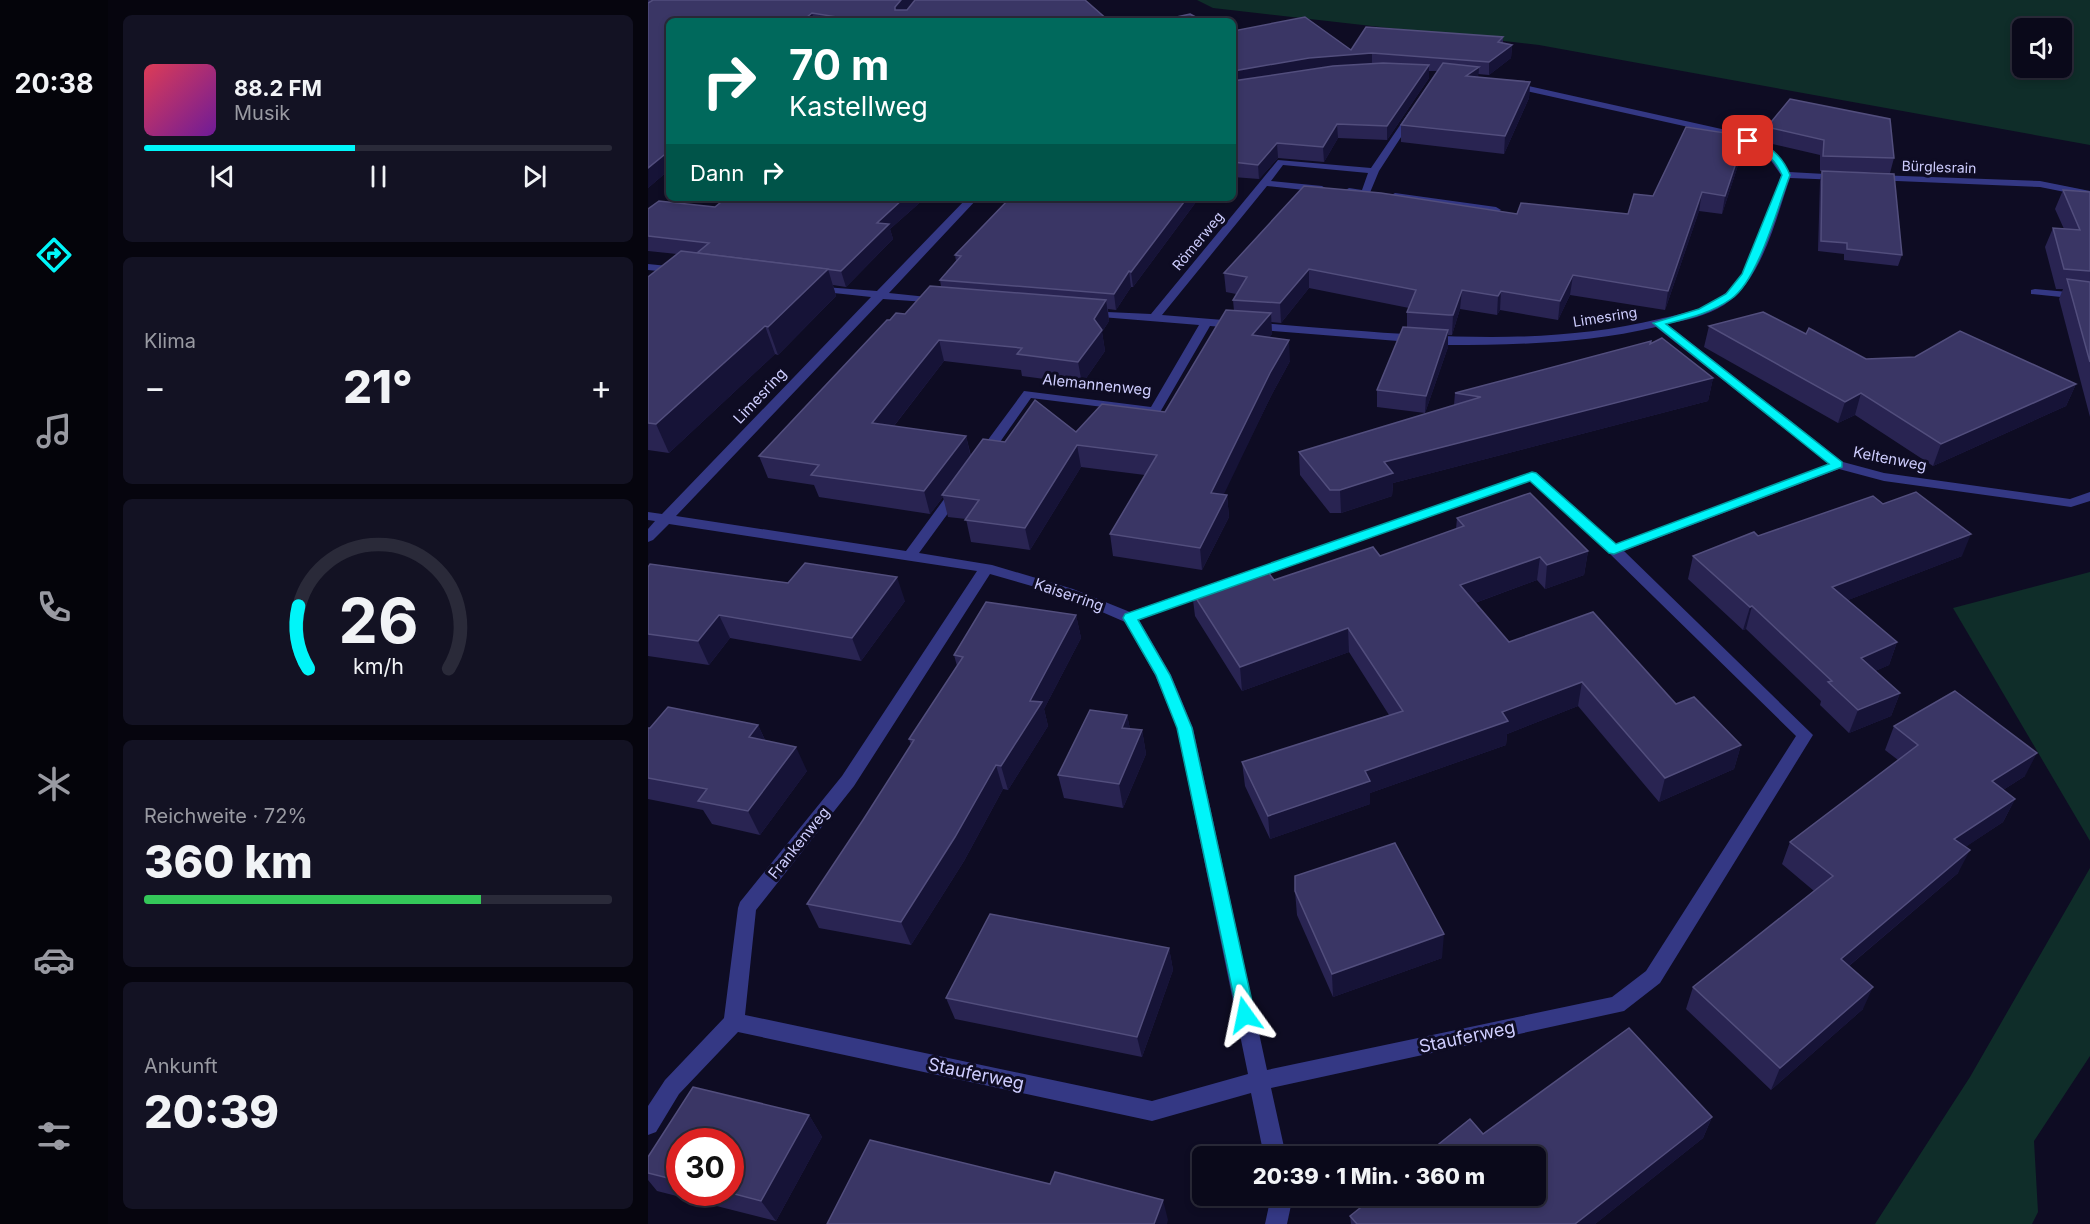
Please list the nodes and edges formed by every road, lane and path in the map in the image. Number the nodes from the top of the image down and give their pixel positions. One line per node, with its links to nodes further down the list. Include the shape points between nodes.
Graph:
1 (1496, 82): 4 (street, via 1732,134 1765,148 1780,161)
2 (1419, 103): 3 (street)
3 (1374, 171): 7 (street, Römerweg, via 1281,162); 10 (street)
4 (1786, 175): 5 (street); 28 (street, Limesring, via 1747,275 1730,296 1702,311)
5 (1855, 177)
6 (1867, 177): 12 (street, Bürglesrain, via 2040,184)
7 (1265, 183): 8 (street); 26 (street, Römerweg)
8 (1332, 189)
9 (1344, 191): 10 (street)
10 (1366, 193): 11 (street)
11 (1378, 194)
12 (2090, 194)
13 (1389, 195): 16 (street)
14 (676, 201): 17 (street)
15 (970, 201): 22 (street, Limesring)
16 (1496, 210)
17 (648, 223)
18 (648, 267): 19 (street)
19 (694, 273)
20 (808, 287): 22 (street)
21 (2035, 292): 23 (street)
22 (877, 296): 24 (street); 32 (street, Limesring)
23 (2090, 297)
24 (946, 302)
25 (1073, 312): 26 (street, Limesring)
26 (1153, 319): 27 (street, Limesring)
27 (1206, 323): 28 (street, Limesring, via 1448,341 1505,341 1553,340); 35 (street, Alemannenweg, via 1155,411 1028,394)
28 (1658, 323): 29 (street, Keltenweg)
29 (1838, 465): 30 (street, Keltenweg, via 1884,477 2072,503); 34 (street)
30 (2090, 496)
31 (648, 516): 32 (street, Kaiserring)
32 (667, 518): 33 (street); 35 (street, Kaiserring)
33 (648, 537)
34 (1614, 550): 37 (street, via 1532,476); 39 (street, Stauferweg, via 1805,735 1653,977 1617,1005)
35 (910, 555): 36 (street, Kaiserring)
36 (987, 568): 37 (street, Kaiserring, via 1068,592); 38 (street, Frankenweg, via 848,781 747,908)
37 (1130, 618): 39 (street, via 1163,675 1185,728)
38 (734, 1022): 39 (street, Stauferweg, via 1152,1112); 40 (street, via 672,1087)
39 (1259, 1081): 41 (street)
40 (648, 1125)
41 (1273, 1146)
42 (1280, 1206): 43 (street)
43 (1276, 1224)

